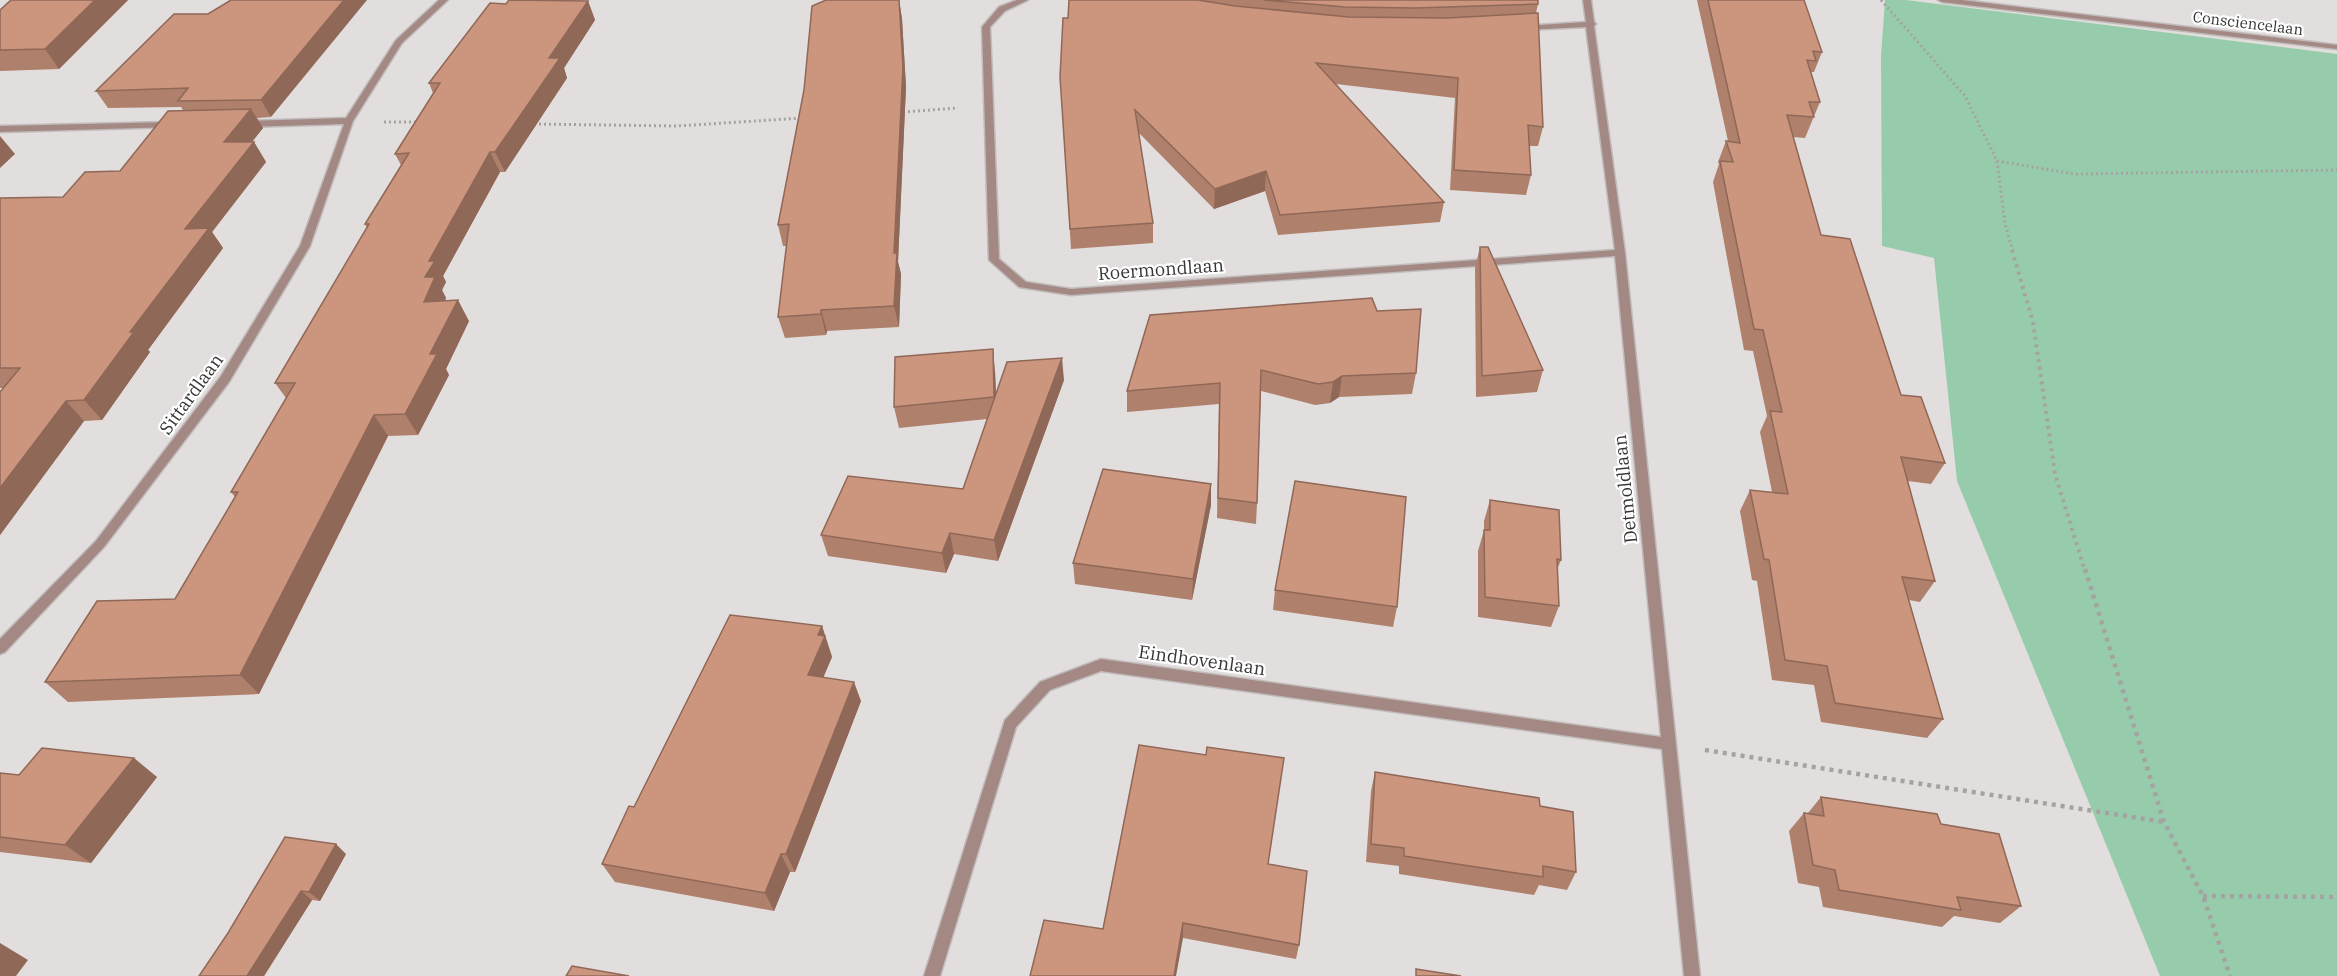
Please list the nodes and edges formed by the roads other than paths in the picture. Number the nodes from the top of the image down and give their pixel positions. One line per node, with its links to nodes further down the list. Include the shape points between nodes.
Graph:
1 (444, 0): 8 (street, Sittardlaan, via 399,42)
2 (1024, 0): 12 (street, Roermondlaan, via 1002,9 986,27 994,260 1023,285 1071,292)
3 (1587, 0): 5 (street, Detmoldlaan)
4 (1942, 0): 7 (street, Consciencelaan)
5 (1592, 24): 6 (street); 12 (street, Detmoldlaan)
6 (1513, 28)
7 (2337, 47)
8 (350, 121): 9 (street); 13 (street, Sittardlaan, via 305,246 225,379 100,544)
9 (233, 124)
10 (186, 125): 11 (street)
11 (0, 129)
12 (1620, 253): 14 (street, Detmoldlaan)
13 (0, 648)
14 (1669, 744): 15 (street, Eindhovenlaan, via 1101,665 1045,686 1010,724); 16 (street, Detmoldlaan)
15 (932, 976)
16 (1692, 976)

